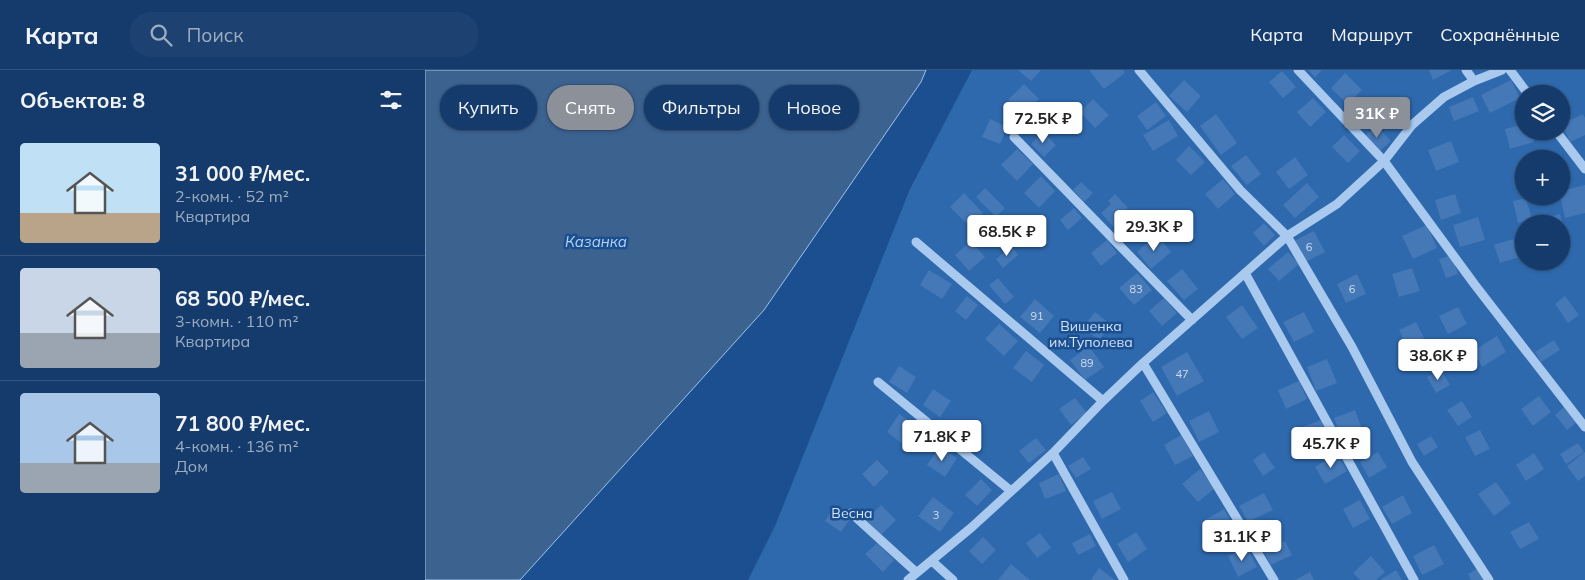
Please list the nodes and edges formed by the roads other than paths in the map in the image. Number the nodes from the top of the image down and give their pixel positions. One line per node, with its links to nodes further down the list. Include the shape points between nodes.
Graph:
1 (1139, 70): 12 (lane, via 1240,190)
2 (1298, 70): 10 (lane)
3 (1466, 70): 6 (lane)
4 (1502, 70): 6 (lane)
5 (1510, 70): 7 (lane)
6 (1474, 81): 10 (lane, via 1444,97 1412,126)
7 (1521, 85)
8 (1014, 137): 15 (lane)
9 (1563, 140): 11 (lane)
10 (1384, 161): 12 (lane, via 1337,204); 19 (lane)
11 (1585, 169)
12 (1287, 236): 14 (lane); 30 (lane, via 1352,347 1412,462)
13 (916, 242): 18 (lane)
14 (1245, 273): 15 (lane); 29 (lane)
15 (1192, 320): 16 (lane)
16 (1143, 363): 18 (lane); 28 (lane)
17 (878, 382): 21 (lane)
18 (1103, 401): 20 (lane)
19 (1585, 427)
20 (1053, 453): 21 (lane); 27 (lane)
21 (1011, 491): 23 (lane)
22 (851, 513): 24 (lane)
23 (932, 561): 24 (lane); 26 (lane)
24 (916, 572): 25 (lane)
25 (908, 580)
26 (953, 580)
27 (1124, 580)
28 (1274, 580)
29 (1414, 580)
30 (1489, 580)

